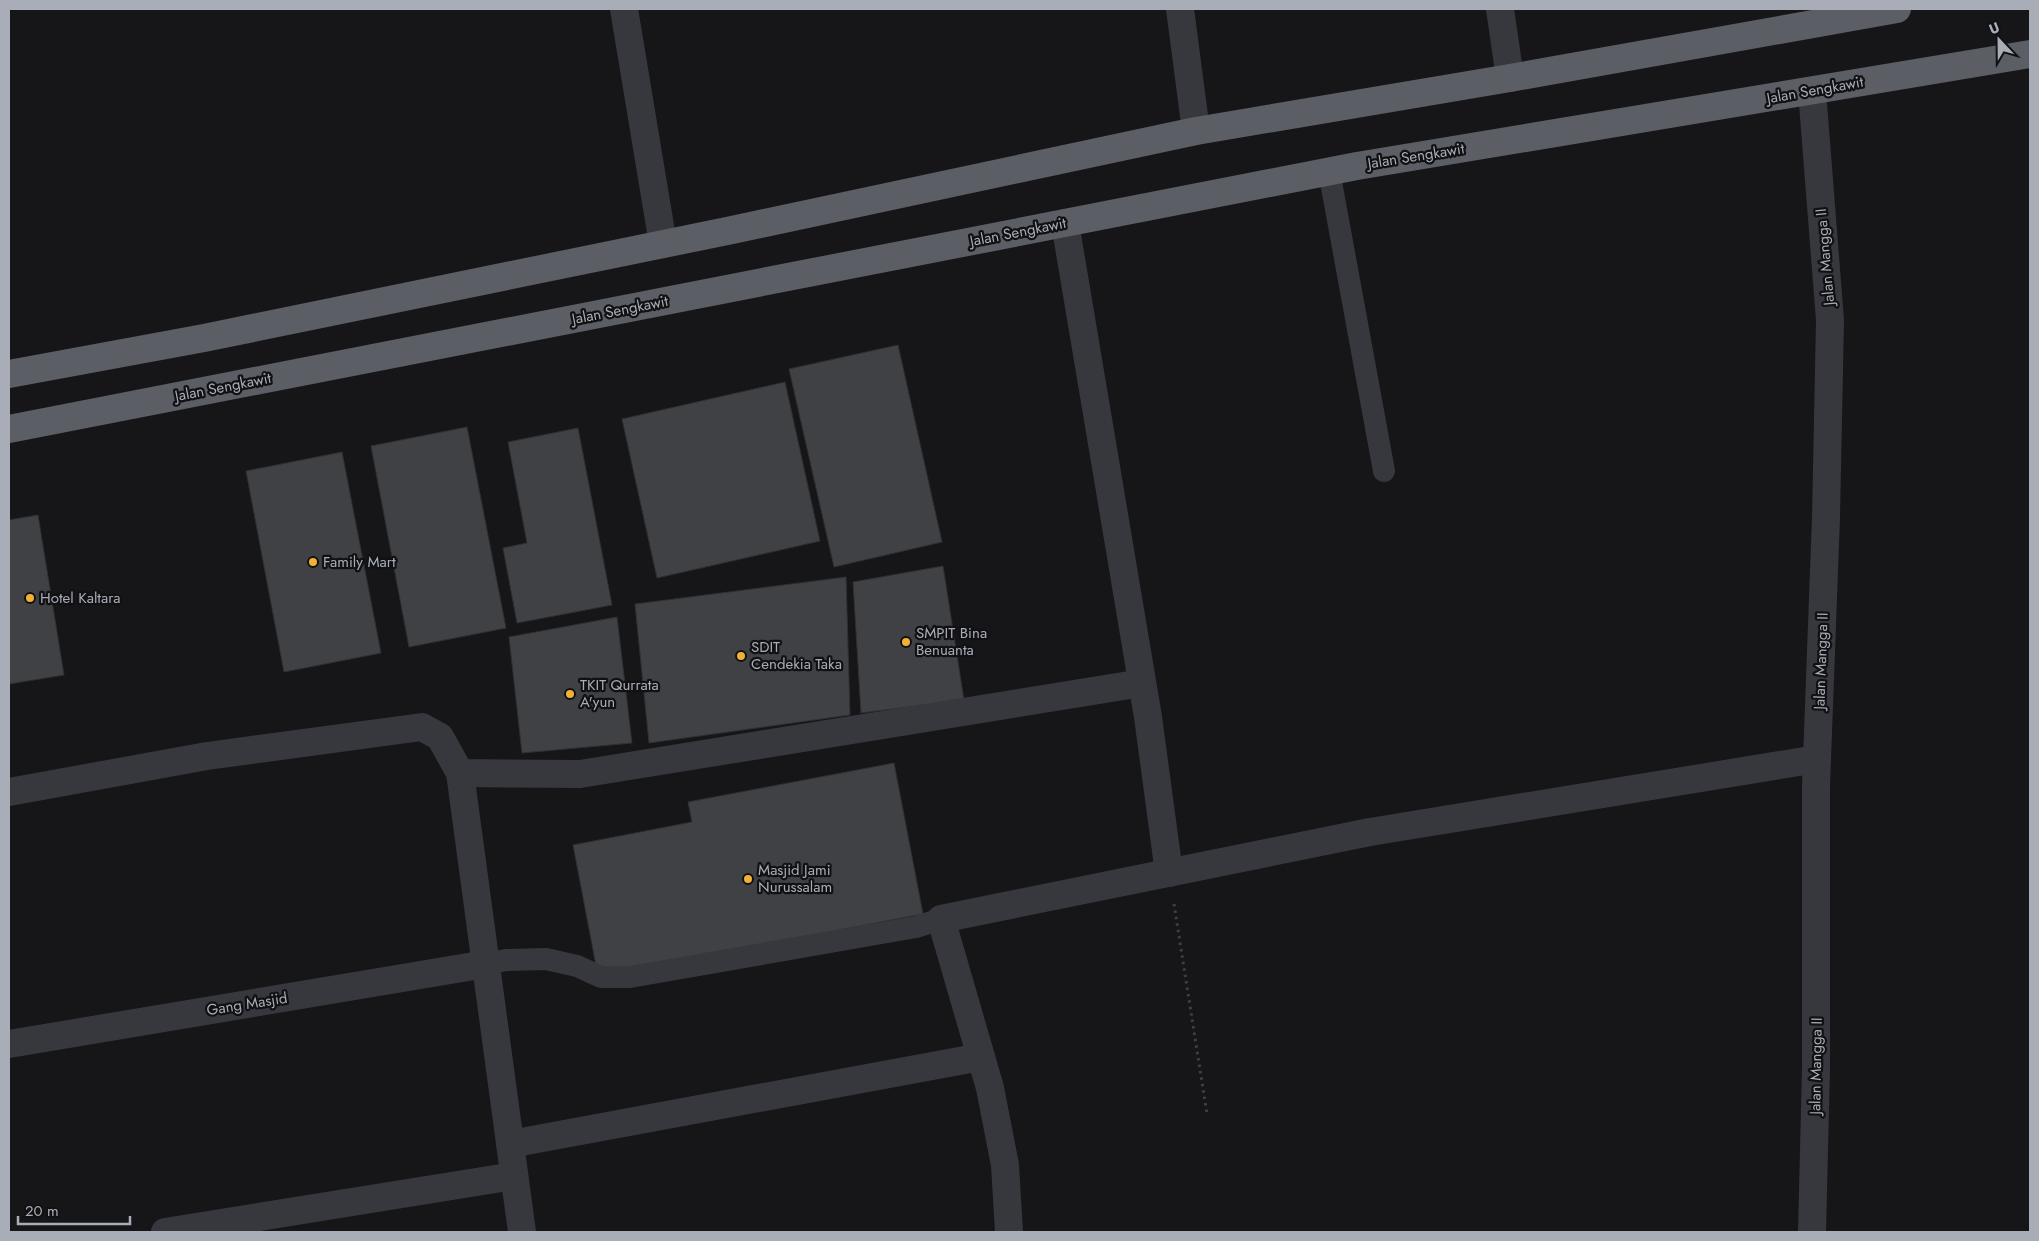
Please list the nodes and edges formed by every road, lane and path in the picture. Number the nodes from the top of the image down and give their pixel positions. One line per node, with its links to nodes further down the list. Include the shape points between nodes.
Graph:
1 (624, 9): 11 (street)
2 (1180, 9): 8 (street)
3 (1500, 9): 6 (street)
4 (1897, 9): 6 (highway)
5 (2030, 54): 7 (highway, Jalan Sengkawit)
6 (1510, 78): 8 (highway)
7 (1812, 91): 9 (highway, Jalan Sengkawit); 16 (street, Jalan Mangga II, via 1830,320)
8 (1196, 131): 11 (highway)
9 (1329, 171): 10 (highway, Jalan Sengkawit); 14 (lane)
10 (1064, 223): 13 (highway, Jalan Sengkawit); 15 (street)
11 (663, 244): 12 (highway, via 204,338)
12 (9, 374)
13 (9, 429)
14 (1384, 472)
15 (1142, 683): 17 (street, via 580,774); 19 (street)
16 (1817, 759): 19 (street, via 1370,832); 30 (street, Jalan Mangga II)
17 (460, 773): 18 (street, via 440,737 422,727 207,756); 21 (street)
18 (9, 792)
19 (1169, 873): 20 (street); 24 (path)
20 (941, 919): 21 (lane, via 916,927 630,978 601,977 577,966 546,959); 23 (street)
21 (486, 964): 22 (street, Gang Masjid); 25 (street)
22 (9, 1044)
23 (981, 1057): 25 (street); 29 (street, via 1005,1164)
24 (1207, 1114)
25 (510, 1144): 26 (street)
26 (514, 1176): 27 (street); 28 (street)
27 (165, 1232)
28 (522, 1232)
29 (1009, 1232)
30 (1812, 1232)

